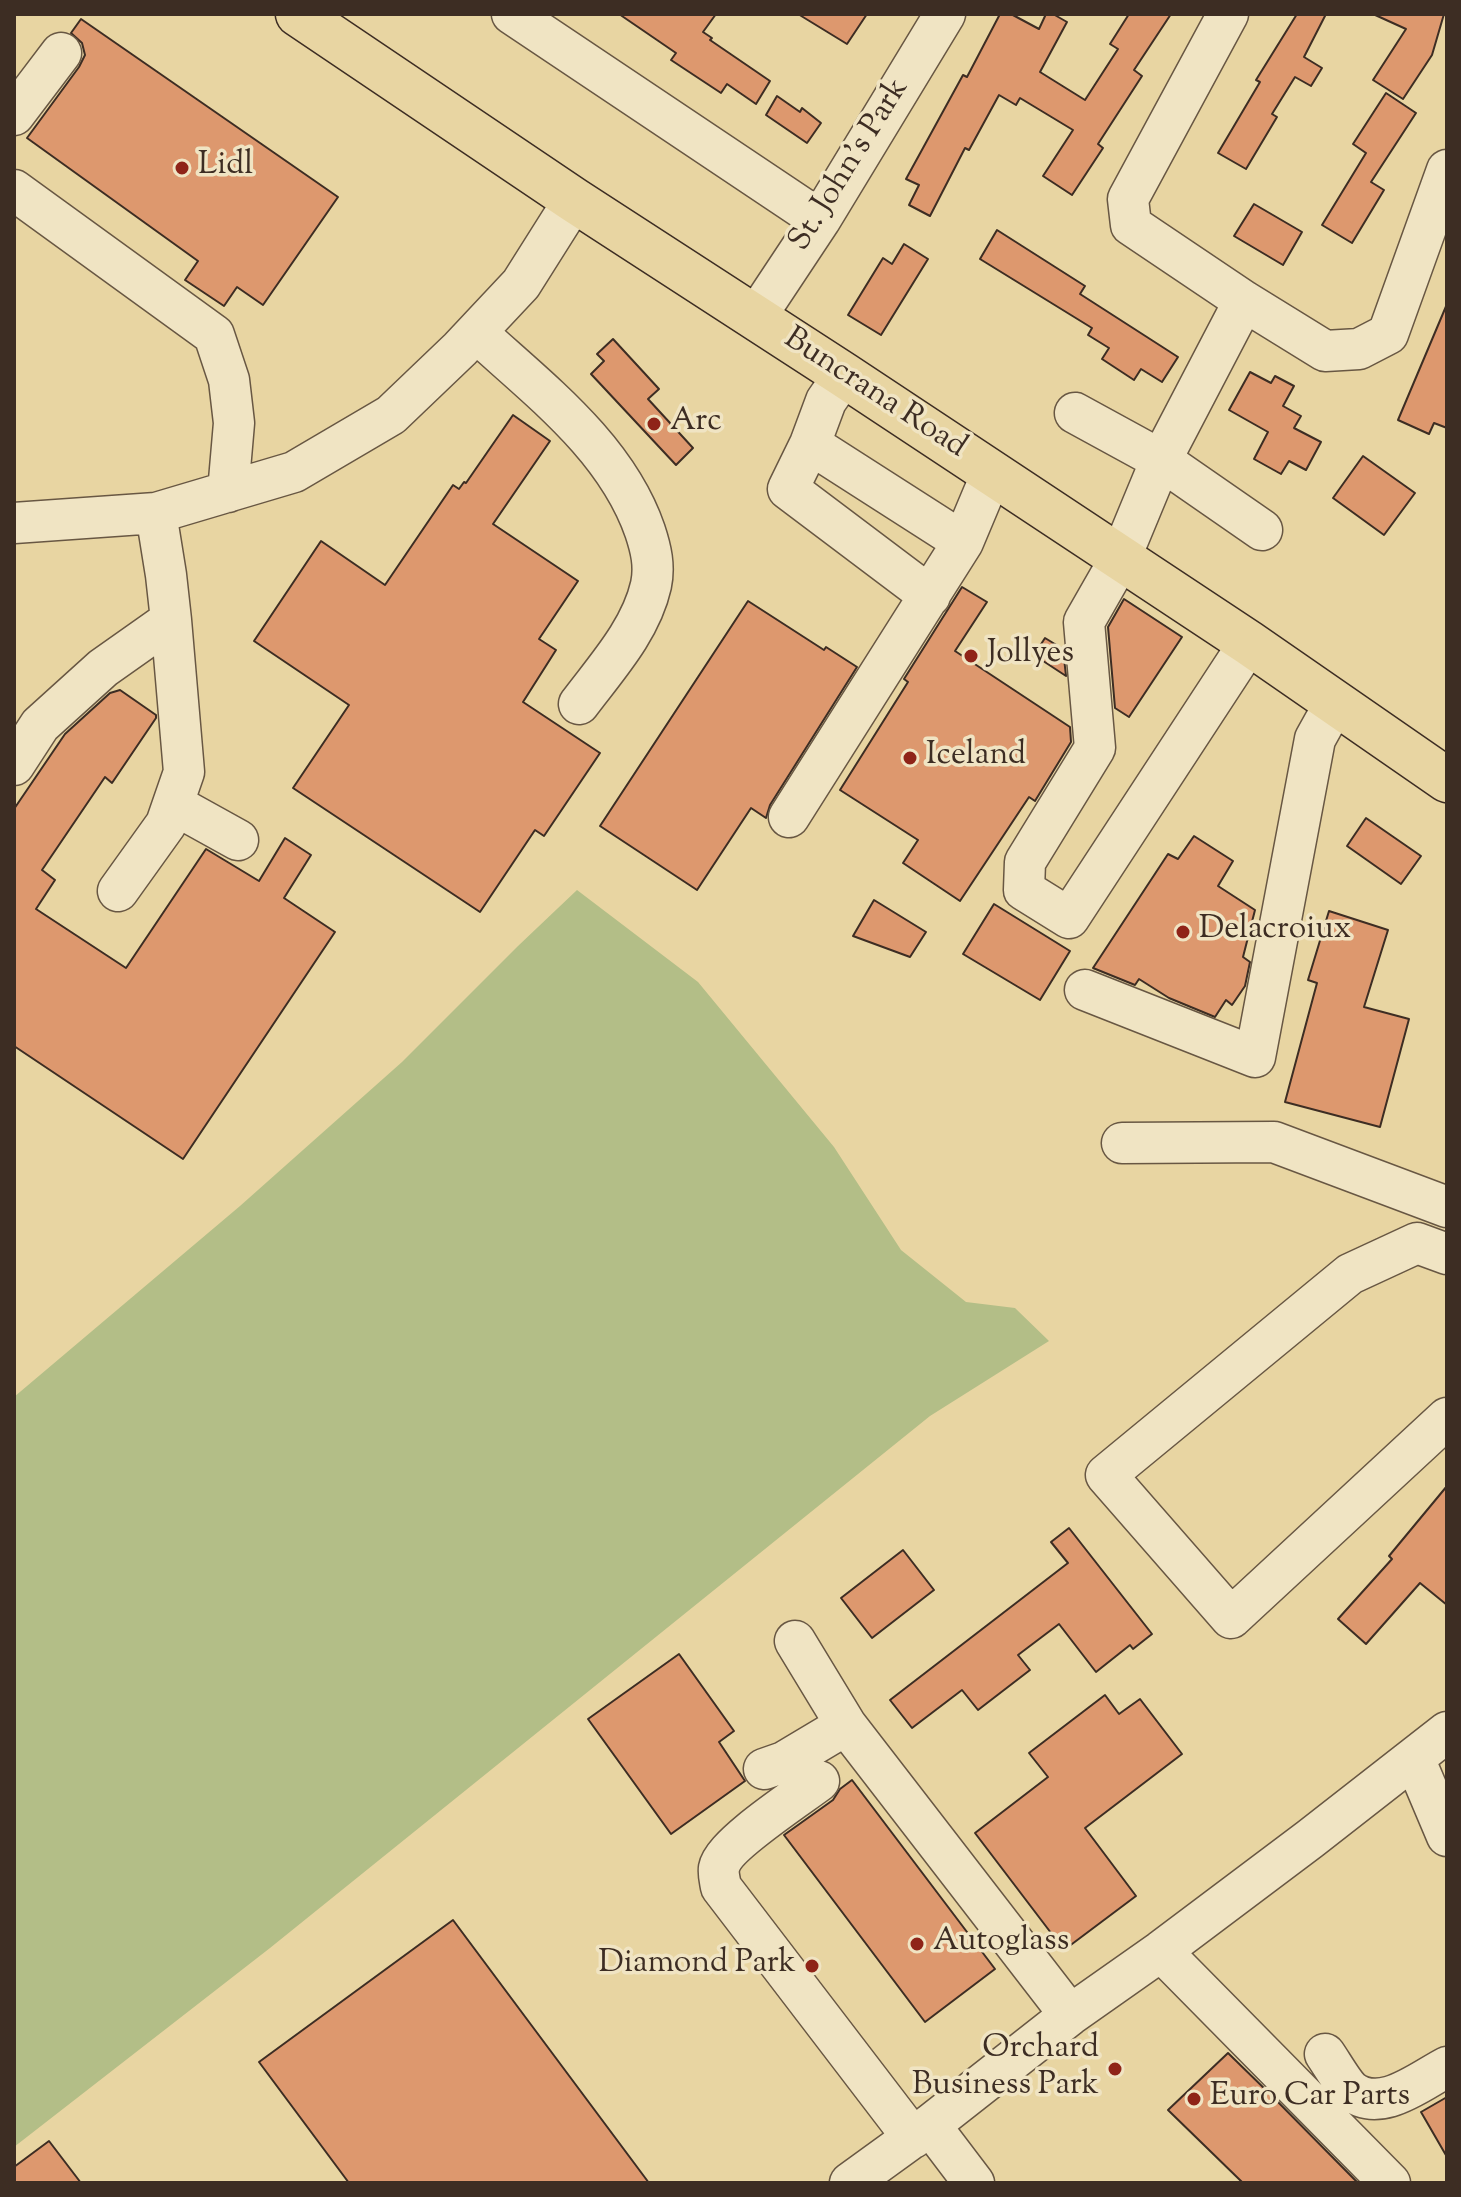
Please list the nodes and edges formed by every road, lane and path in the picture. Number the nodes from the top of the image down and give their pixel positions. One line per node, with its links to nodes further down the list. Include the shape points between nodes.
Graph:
1 (298, 14): 9 (highway, Buncrana Road)
2 (512, 14): 10 (street)
3 (945, 14): 10 (street, St. John's Park)
4 (1228, 14): 11 (street, via 1128,199 1131,225)
5 (61, 53): 6 (street)
6 (14, 115)
7 (1447, 170): 11 (street, via 1388,334 1359,349 1325,351)
8 (14, 190): 16 (street, via 214,335 229,380)
9 (574, 200): 12 (highway, Buncrana Road); 13 (street, via 521,284)
10 (820, 220): 12 (street, St. John's Park)
11 (1244, 301): 18 (street)
12 (755, 318): 14 (highway, Buncrana Road)
13 (476, 332): 20 (street, via 391,415); 31 (street, via 580,428 631,498 651,550 652,584 643,612)
14 (844, 375): 17 (street, via 826,401); 19 (highway, Buncrana Road)
15 (1075, 413): 18 (street)
16 (234, 423): 20 (street); 21 (street)
17 (810, 444): 25 (street); 27 (street, via 788,489)
18 (1161, 460): 24 (street); 26 (street)
19 (992, 473): 25 (street); 26 (highway, Buncrana Road)
20 (275, 478): 21 (street)
21 (228, 492): 22 (street)
22 (156, 513): 23 (street); 28 (street)
23 (14, 523)
24 (1262, 530)
25 (963, 542): 27 (street)
26 (1120, 559): 29 (highway, Buncrana Road); 29 (street, via 1084,622 1095,748 1025,862 1024,890 1069,918)
27 (930, 596): 35 (street)
28 (171, 620): 32 (street, via 103,668 40,725); 34 (street, via 184,772)
29 (1249, 643): 30 (highway, Buncrana Road)
30 (1335, 703): 33 (highway, Buncrana Road); 38 (street, via 1315,739 1255,1057)
31 (579, 704)
32 (14, 765)
33 (1447, 780)
34 (173, 804): 36 (street); 37 (street, via 166,824)
35 (789, 817)
36 (238, 840)
37 (118, 891)
38 (1085, 990)
39 (1122, 1143): 40 (street, via 1274,1142)
40 (1447, 1207)
41 (1447, 1254): 42 (street, via 1417,1243 1350,1274 1106,1475 1231,1618)
42 (1447, 1418)
43 (795, 1641): 44 (street)
44 (846, 1725): 47 (street); 51 (street)
45 (1447, 1732): 46 (street)
46 (1414, 1758): 49 (street); 50 (street)
47 (764, 1769)
48 (819, 1781): 54 (street, via 723,1858 721,1887)
49 (1447, 1836)
50 (1161, 1951): 51 (street); 57 (street)
51 (1070, 2015): 54 (street)
52 (1325, 2054): 53 (street, via 1350,2090 1367,2098 1389,2098)
53 (1447, 2067)
54 (921, 2131): 55 (street); 56 (street)
55 (850, 2183)
56 (974, 2183)
57 (1390, 2183)

